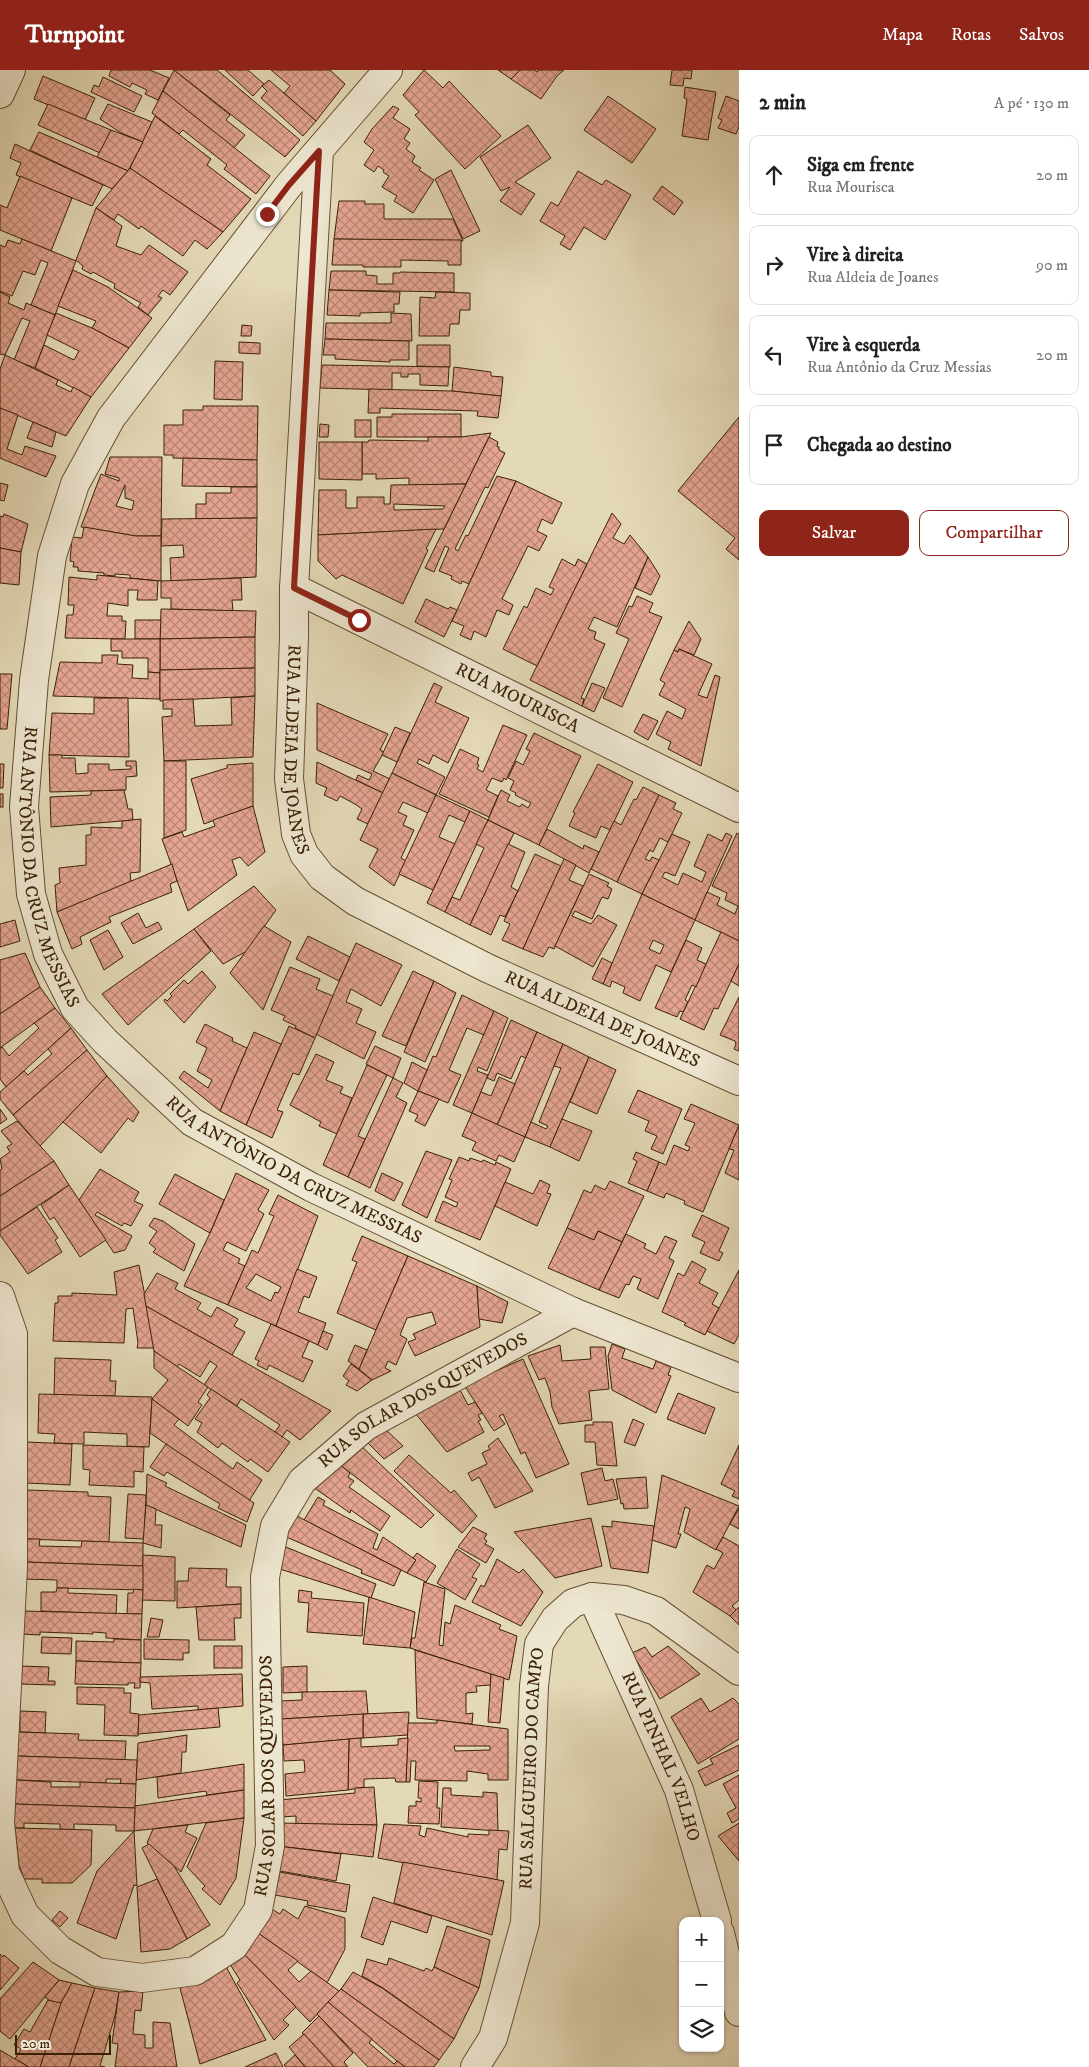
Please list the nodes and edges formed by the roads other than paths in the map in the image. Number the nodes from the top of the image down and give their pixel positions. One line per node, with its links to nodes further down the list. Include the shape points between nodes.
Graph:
1 (11, 70): 3 (street)
2 (388, 70): 4 (street, RUA ANTÔNIO DA CRUZ MESSIAS)
3 (0, 94)
4 (319, 151): 5 (street, RUA ALDEIA DE JOANES); 9 (street, RUA ANTÔNIO DA CRUZ MESSIAS, via 289,185 110,418 75,484 52,556 34,680 24,807 31,894 48,954 75,1008 105,1041 192,1122 311,1188)
5 (294, 588): 6 (street, RUA MOURISCA); 7 (street, RUA ALDEIA DE JOANES, via 289,779 296,834 304,854 322,877 355,901 487,968)
6 (739, 808)
7 (736, 1078)
8 (0, 1296): 9 (street, RUA SOLAR DOS QUEVEDOS, via 13,1334 13,1567 0,1823 5,1872 24,1916 60,1950 97,1972 142,1978 195,1971 234,1946 258,1910 270,1846 265,1577 275,1526 302,1481 366,1426)
9 (573, 1312): 10 (street, RUA ANTÔNIO DA CRUZ MESSIAS)
10 (739, 1378)
11 (592, 1597): 12 (street, RUA SALGUEIRO DO CAMPO, via 624,1600 656,1611); 13 (street, RUA PINHAL VELHO, via 679,1790); 16 (street, RUA SALGUEIRO DO CAMPO, via 573,1603 556,1619 539,1644 534,1686 525,1924 493,2038)
12 (739, 1672)
13 (716, 1917)
14 (724, 1950): 15 (street)
15 (739, 2012)
16 (475, 2067)

